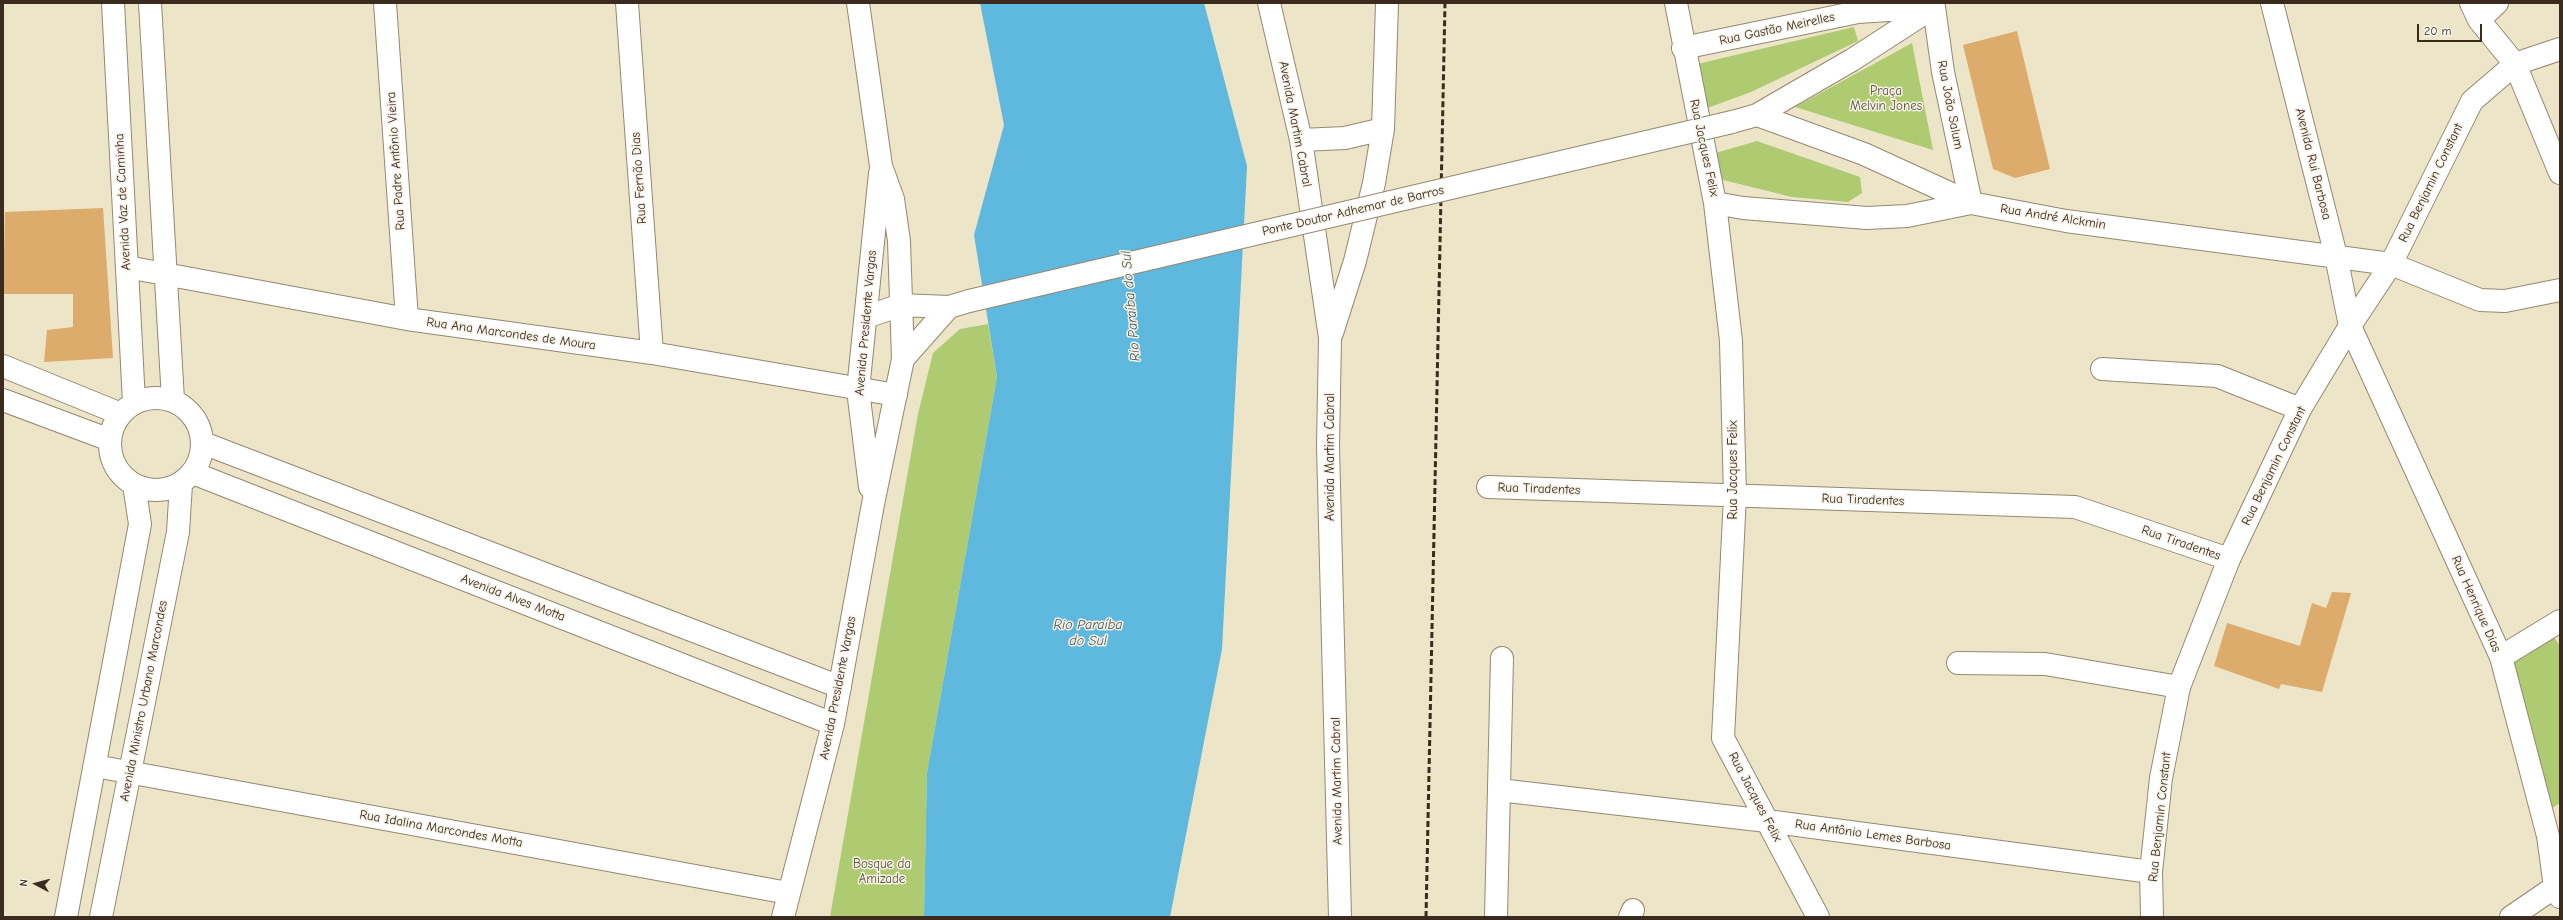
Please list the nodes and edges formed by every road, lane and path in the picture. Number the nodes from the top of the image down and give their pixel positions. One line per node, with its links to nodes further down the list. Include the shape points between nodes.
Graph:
1 (113, 3): 25 (street, Avenida Vaz de Caminha)
2 (150, 3): 26 (street)
3 (385, 3): 31 (street, Rua Padre Antônio Vieira)
4 (627, 3): 34 (street, Rua Fernão Dias)
5 (858, 3): 19 (street, Avenida Presidente Vargas)
6 (1268, 3): 18 (street, Avenida Martim Cabral)
7 (1387, 3): 17 (street)
8 (1676, 3): 13 (street, Rua Jacques Felix)
9 (2272, 3): 23 (street, Avenida Rui Barbosa)
10 (2497, 3): 12 (street)
11 (1938, 5): 13 (street, Rua Gastão Meirelles, via 1858,12); 16 (street, Ponte Doutor Adhemar de Barros); 22 (street, Rua João Salum, via 1944,79)
12 (2475, 12): 15 (street)
13 (1683, 48): 21 (street, Rua Jacques Felix)
14 (2560, 49): 15 (street)
15 (2515, 64): 20 (street); 24 (street, Rua Benjamin Constant, via 2472,101)
16 (1757, 116): 22 (street, via 1864,154); 29 (street, Ponte Doutor Adhemar de Barros, bridge)
17 (1383, 129): 18 (street, via 1345,138); 33 (street, via 1374,183 1358,247)
18 (1301, 140): 33 (street, Avenida Martim Cabral)
19 (881, 166): 28 (street, Avenida Presidente Vargas, via 893,199 900,241); 30 (street, Avenida Presidente Vargas)
20 (2560, 173)
21 (1715, 203): 22 (street, Rua André Alckmin, via 1743,208 1867,218 1907,216); 49 (street, Rua Jacques Felix, via 1731,341)
22 (1971, 203): 23 (street, Rua André Alckmin, via 2066,221)
23 (2336, 256): 24 (street, Rua André Alckmin); 32 (street, Avenida Rui Barbosa)
24 (2391, 264): 27 (street, Rua André Alckmin, via 2480,300 2505,301); 32 (street, Rua Benjamin Constant)
25 (127, 267): 26 (street, Rua Ana Marcondes de Moura); 42 (street, Avenida Vaz de Caminha)
26 (166, 274): 31 (street, Rua Ana Marcondes de Moura); 41 (street)
27 (2560, 290)
28 (901, 305): 29 (street); 30 (street); 35 (street, Avenida Presidente Vargas)
29 (949, 307): 35 (street)
30 (866, 317): 38 (street, Avenida Presidente Vargas)
31 (408, 320): 34 (street, Rua Ana Marcondes de Moura)
32 (2350, 326): 43 (street, Rua Benjamin Constant); 55 (street, Rua Henrique Dias)
33 (1330, 338): 72 (street, Avenida Martim Cabral, via 1328,446)
34 (652, 353): 38 (street, Rua Ana Marcondes de Moura)
35 (903, 359): 39 (street, Avenida Presidente Vargas)
36 (3, 366): 42 (street)
37 (2102, 369): 43 (street, via 2217,376)
38 (858, 390): 39 (street, Rua Ana Marcondes de Moura); 50 (street, Avenida Presidente Vargas)
39 (896, 395): 50 (street, Avenida Presidente Vargas)
40 (3, 400): 44 (street)
41 (172, 400): 42 (street, via 150,398); 45 (street, via 188,409 200,427)
42 (127, 408): 44 (street, via 113,426)
43 (2300, 409): 51 (street, Rua Benjamin Constant)
44 (110, 440): 47 (street, via 111,456 120,474)
45 (203, 443): 46 (street, via 201,457); 52 (street)
46 (187, 478): 47 (street, via 158,491); 53 (street, Avenida Alves Motta); 62 (street, Avenida Ministro Urbano Marcondes)
47 (134, 485): 61 (street, via 140,524)
48 (1488, 487): 49 (street, Rua Tiradentes)
49 (1735, 496): 51 (street, Rua Tiradentes, via 2075,507); 64 (street, Rua Jacques Felix, via 1723,738)
50 (873, 504): 58 (street, Avenida Presidente Vargas)
51 (2230, 559): 59 (street, Rua Benjamin Constant)
52 (518, 564): 53 (street); 58 (street)
53 (504, 595): 60 (street, Avenida Alves Motta)
54 (2560, 621): 55 (street)
55 (2501, 657): 65 (street, Rua Henrique Dias)
56 (1502, 658): 63 (street)
57 (1958, 663): 59 (street, via 2045,664)
58 (840, 687): 60 (street, Avenida Presidente Vargas)
59 (2179, 687): 66 (street, Rua Benjamin Constant, via 2161,778)
60 (833, 724): 68 (street, Avenida Presidente Vargas)
61 (95, 766): 62 (street, Rua Idalina Marcondes Motta); 69 (street)
62 (130, 772): 68 (street, Rua Idalina Marcondes Motta); 70 (street, Avenida Ministro Urbano Marcondes)
63 (1498, 790): 64 (street, Rua Antônio Lemes Barbosa); 73 (street)
64 (1767, 821): 66 (street, Rua Antônio Lemes Barbosa); 74 (street, Rua Jacques Felix)
65 (2554, 831): 67 (street, Rua Henrique Dias)
66 (2151, 872): 75 (street, Rua Benjamin Constant)
67 (2557, 892): 76 (street)
68 (788, 893): 71 (street, Avenida Presidente Vargas)
69 (66, 917)
70 (102, 917)
71 (783, 917)
72 (1340, 917)
73 (1496, 917)
74 (1818, 917)
75 (2152, 917)
76 (2511, 917)

